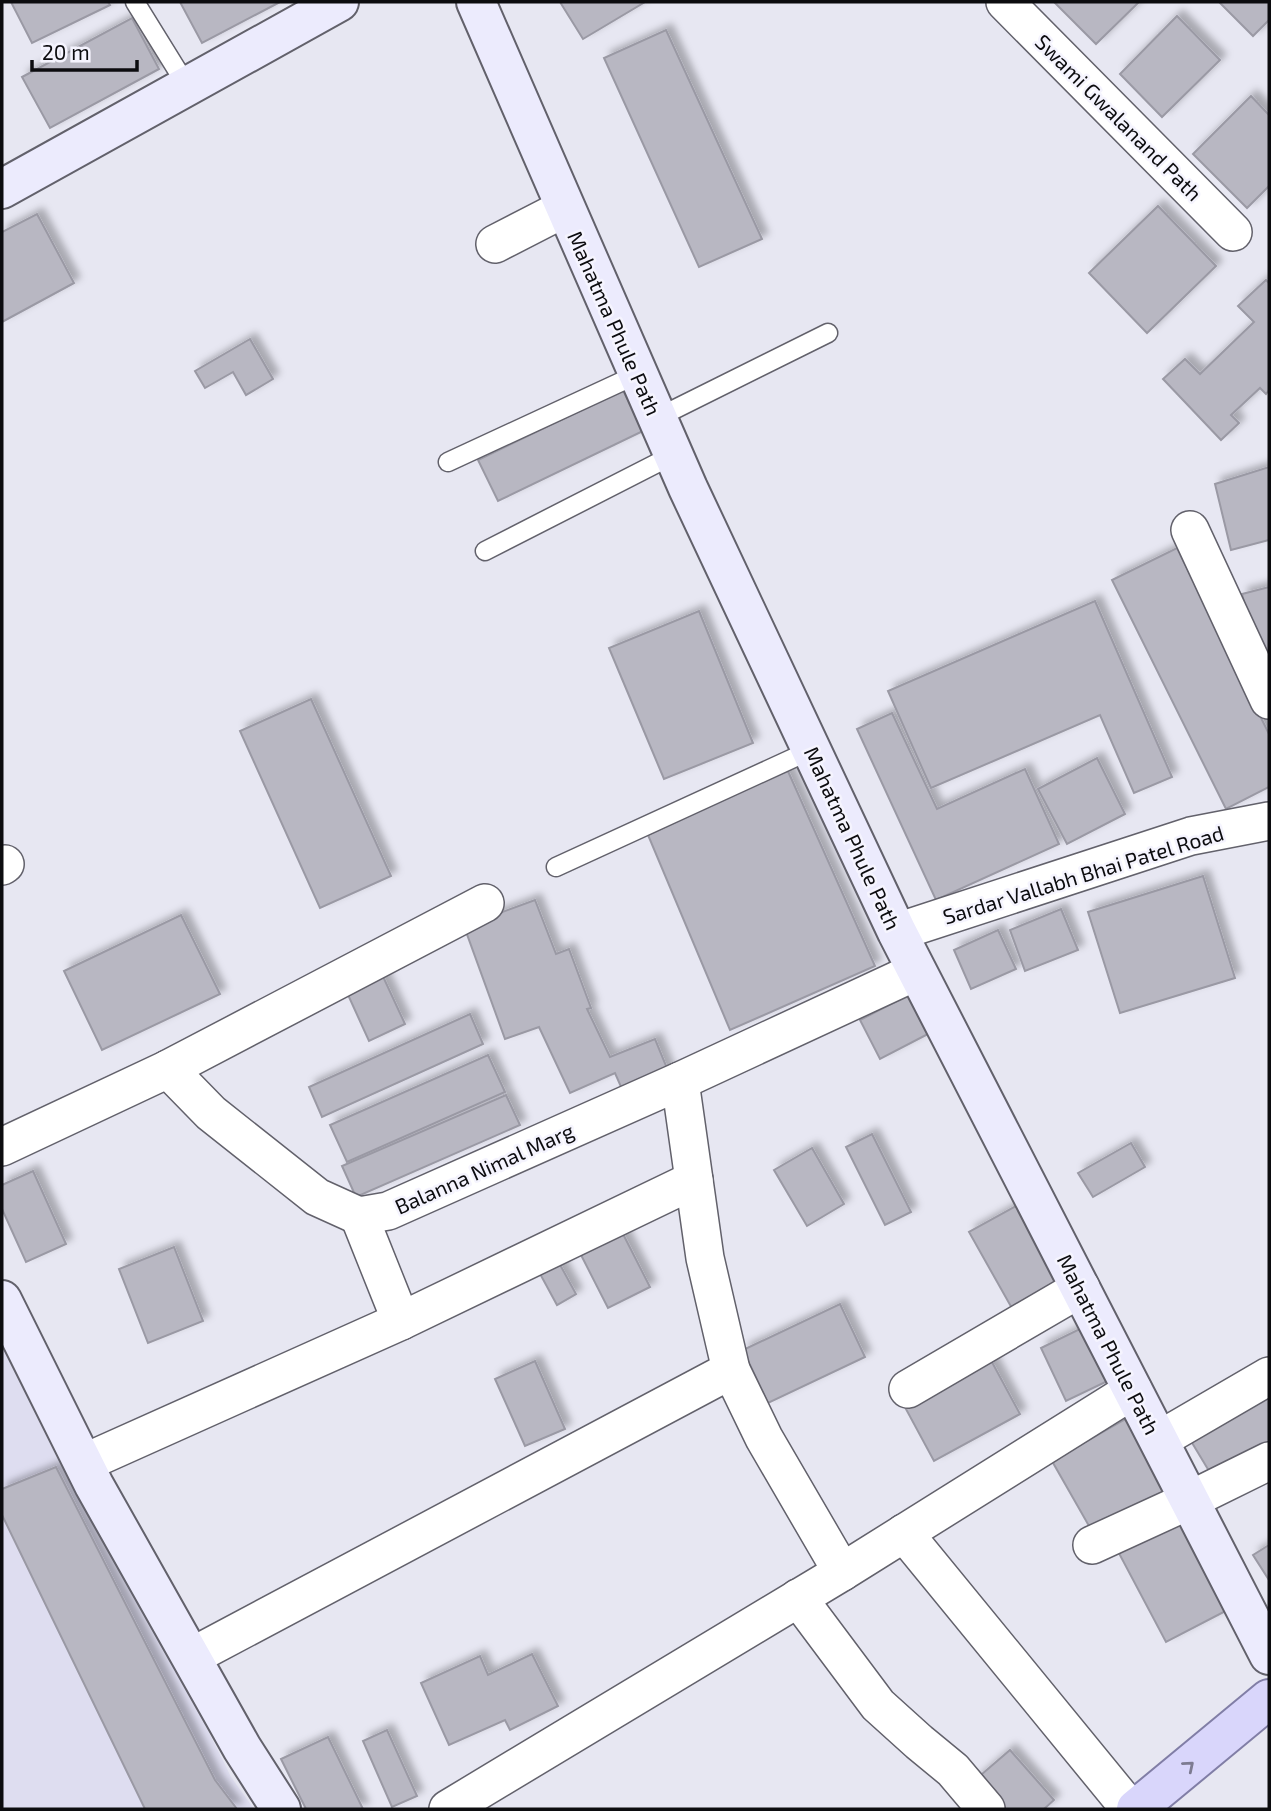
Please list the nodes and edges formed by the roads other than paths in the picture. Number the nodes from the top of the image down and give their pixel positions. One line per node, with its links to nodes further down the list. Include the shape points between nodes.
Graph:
1 (135, 2): 5 (lane)
2 (339, 2): 5 (main road)
3 (475, 2): 7 (main road, Mahatma Phule Path)
4 (1005, 2): 8 (street, Swami Gwalanand Path)
5 (187, 86): 6 (main road)
6 (2, 189)
7 (565, 208): 9 (street); 11 (main road, Mahatma Phule Path)
8 (1233, 232)
9 (495, 244)
10 (828, 333): 12 (lane)
11 (638, 374): 12 (main road, Mahatma Phule Path); 14 (lane)
12 (657, 418): 13 (main road, Mahatma Phule Path)
13 (673, 455): 16 (lane); 18 (main road, Mahatma Phule Path)
14 (447, 462)
15 (1190, 530): 17 (street)
16 (485, 551)
17 (1269, 700)
18 (811, 750): 20 (lane); 22 (main road, Mahatma Phule Path)
19 (1269, 821): 22 (street, Sardar Vallabh Bhai Patel Road, via 1191,836)
20 (556, 867)
21 (485, 903): 24 (street)
22 (897, 932): 23 (main road, Mahatma Phule Path)
23 (917, 971): 25 (street, Balanna Nimal Marg); 29 (main road, Mahatma Phule Path)
24 (168, 1069): 26 (street); 28 (street, via 211,1113 317,1197)
25 (680, 1081): 27 (street); 28 (street, Balanna Nimal Marg, via 388,1211)
26 (2, 1147)
27 (694, 1180): 31 (street); 32 (street, via 705,1258)
28 (359, 1216): 31 (street)
29 (1080, 1288): 34 (street); 35 (main road, Mahatma Phule Path)
30 (2, 1301): 38 (main road)
31 (401, 1321): 38 (street)
32 (732, 1370): 42 (street, via 764,1438); 45 (street)
33 (1269, 1376): 36 (street)
34 (908, 1389)
35 (1133, 1390): 36 (main road, Mahatma Phule Path); 40 (street)
36 (1159, 1440): 39 (main road, Mahatma Phule Path)
37 (1269, 1461): 39 (street)
38 (84, 1463): 45 (main road)
39 (1190, 1500): 41 (street); 44 (main road, Mahatma Phule Path)
40 (904, 1533): 42 (street); 50 (street)
41 (1092, 1545)
42 (842, 1572): 43 (street)
43 (798, 1598): 48 (street); 49 (street, via 878,1704 953,1770)
44 (1269, 1655)
45 (191, 1657): 47 (main road)
46 (1269, 1699): 51 (main road, one-way to 46)
47 (281, 1809)
48 (448, 1809)
49 (986, 1809)
50 (1130, 1809)
51 (1136, 1809)

